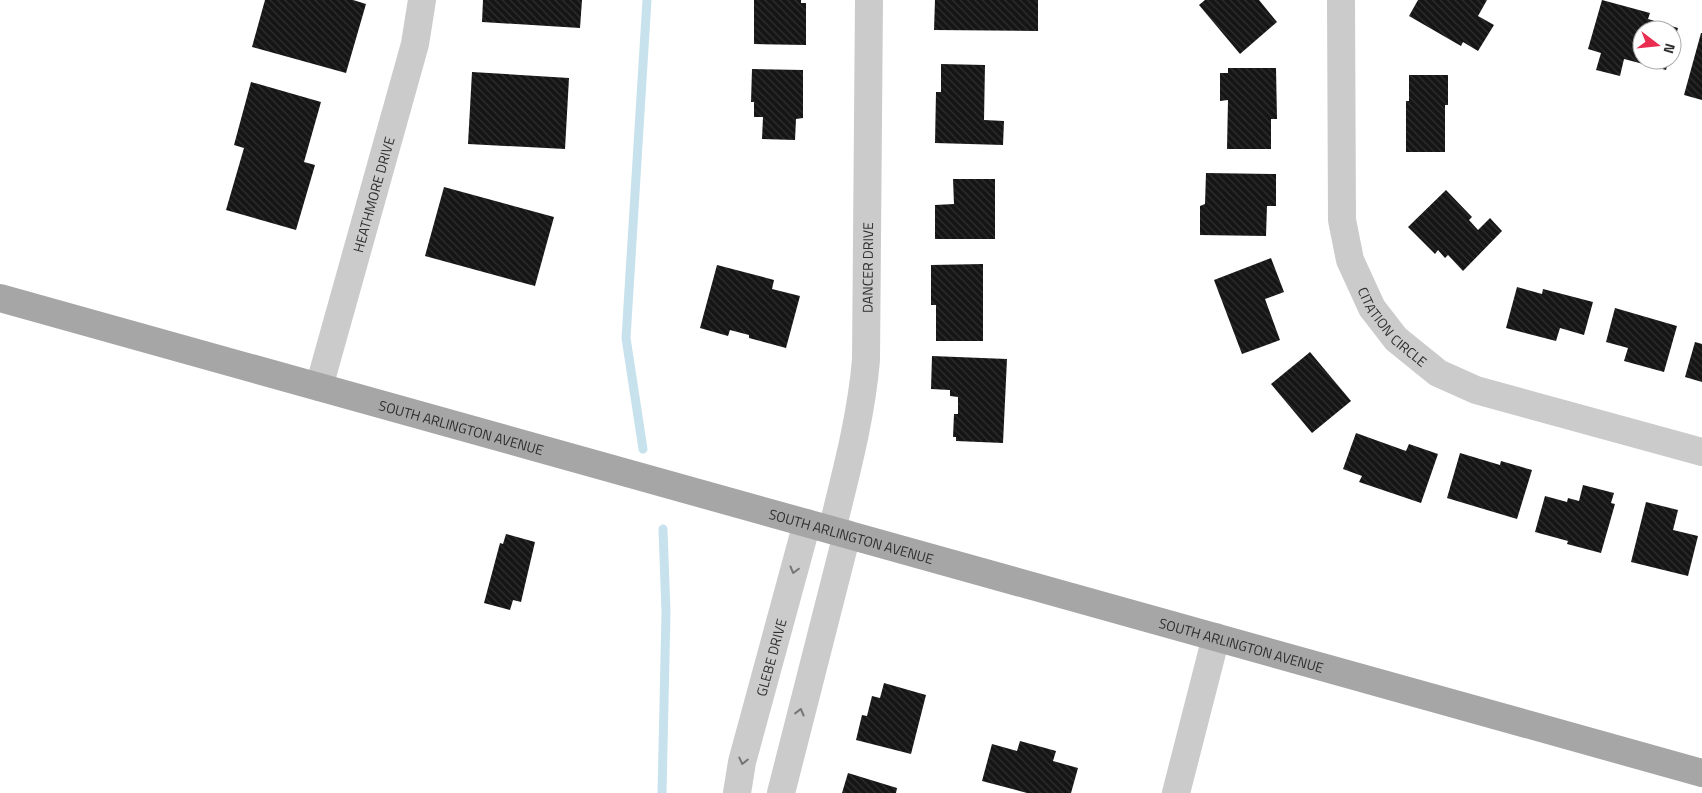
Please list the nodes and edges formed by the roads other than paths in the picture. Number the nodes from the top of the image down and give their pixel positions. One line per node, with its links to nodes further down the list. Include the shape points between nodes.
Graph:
1 (422, 0): 5 (street, HEATHMORE DRIVE, via 415,44)
2 (869, 0): 7 (street, DANCER DRIVE, via 866,360 857,429)
3 (1341, 0): 6 (street, CITATION CIRCLE, via 1342,220 1350,260 1372,308 1396,339 1438,372 1476,390)
4 (0, 298): 5 (main road, SOUTH ARLINGTON AVENUE)
5 (320, 387): 7 (main road, SOUTH ARLINGTON AVENUE)
6 (1702, 452)
7 (828, 529): 8 (main road, SOUTH ARLINGTON AVENUE); 9 (street, GLEBE DRIVE, one-way to 9); 10 (street, one-way to 7)
8 (1216, 637): 11 (main road, SOUTH ARLINGTON AVENUE); 14 (street)
9 (751, 730): 10 (street); 12 (street, GLEBE DRIVE, one-way to 12)
10 (793, 742): 13 (street)
11 (1702, 773)
12 (737, 793)
13 (781, 793)
14 (1176, 793)

